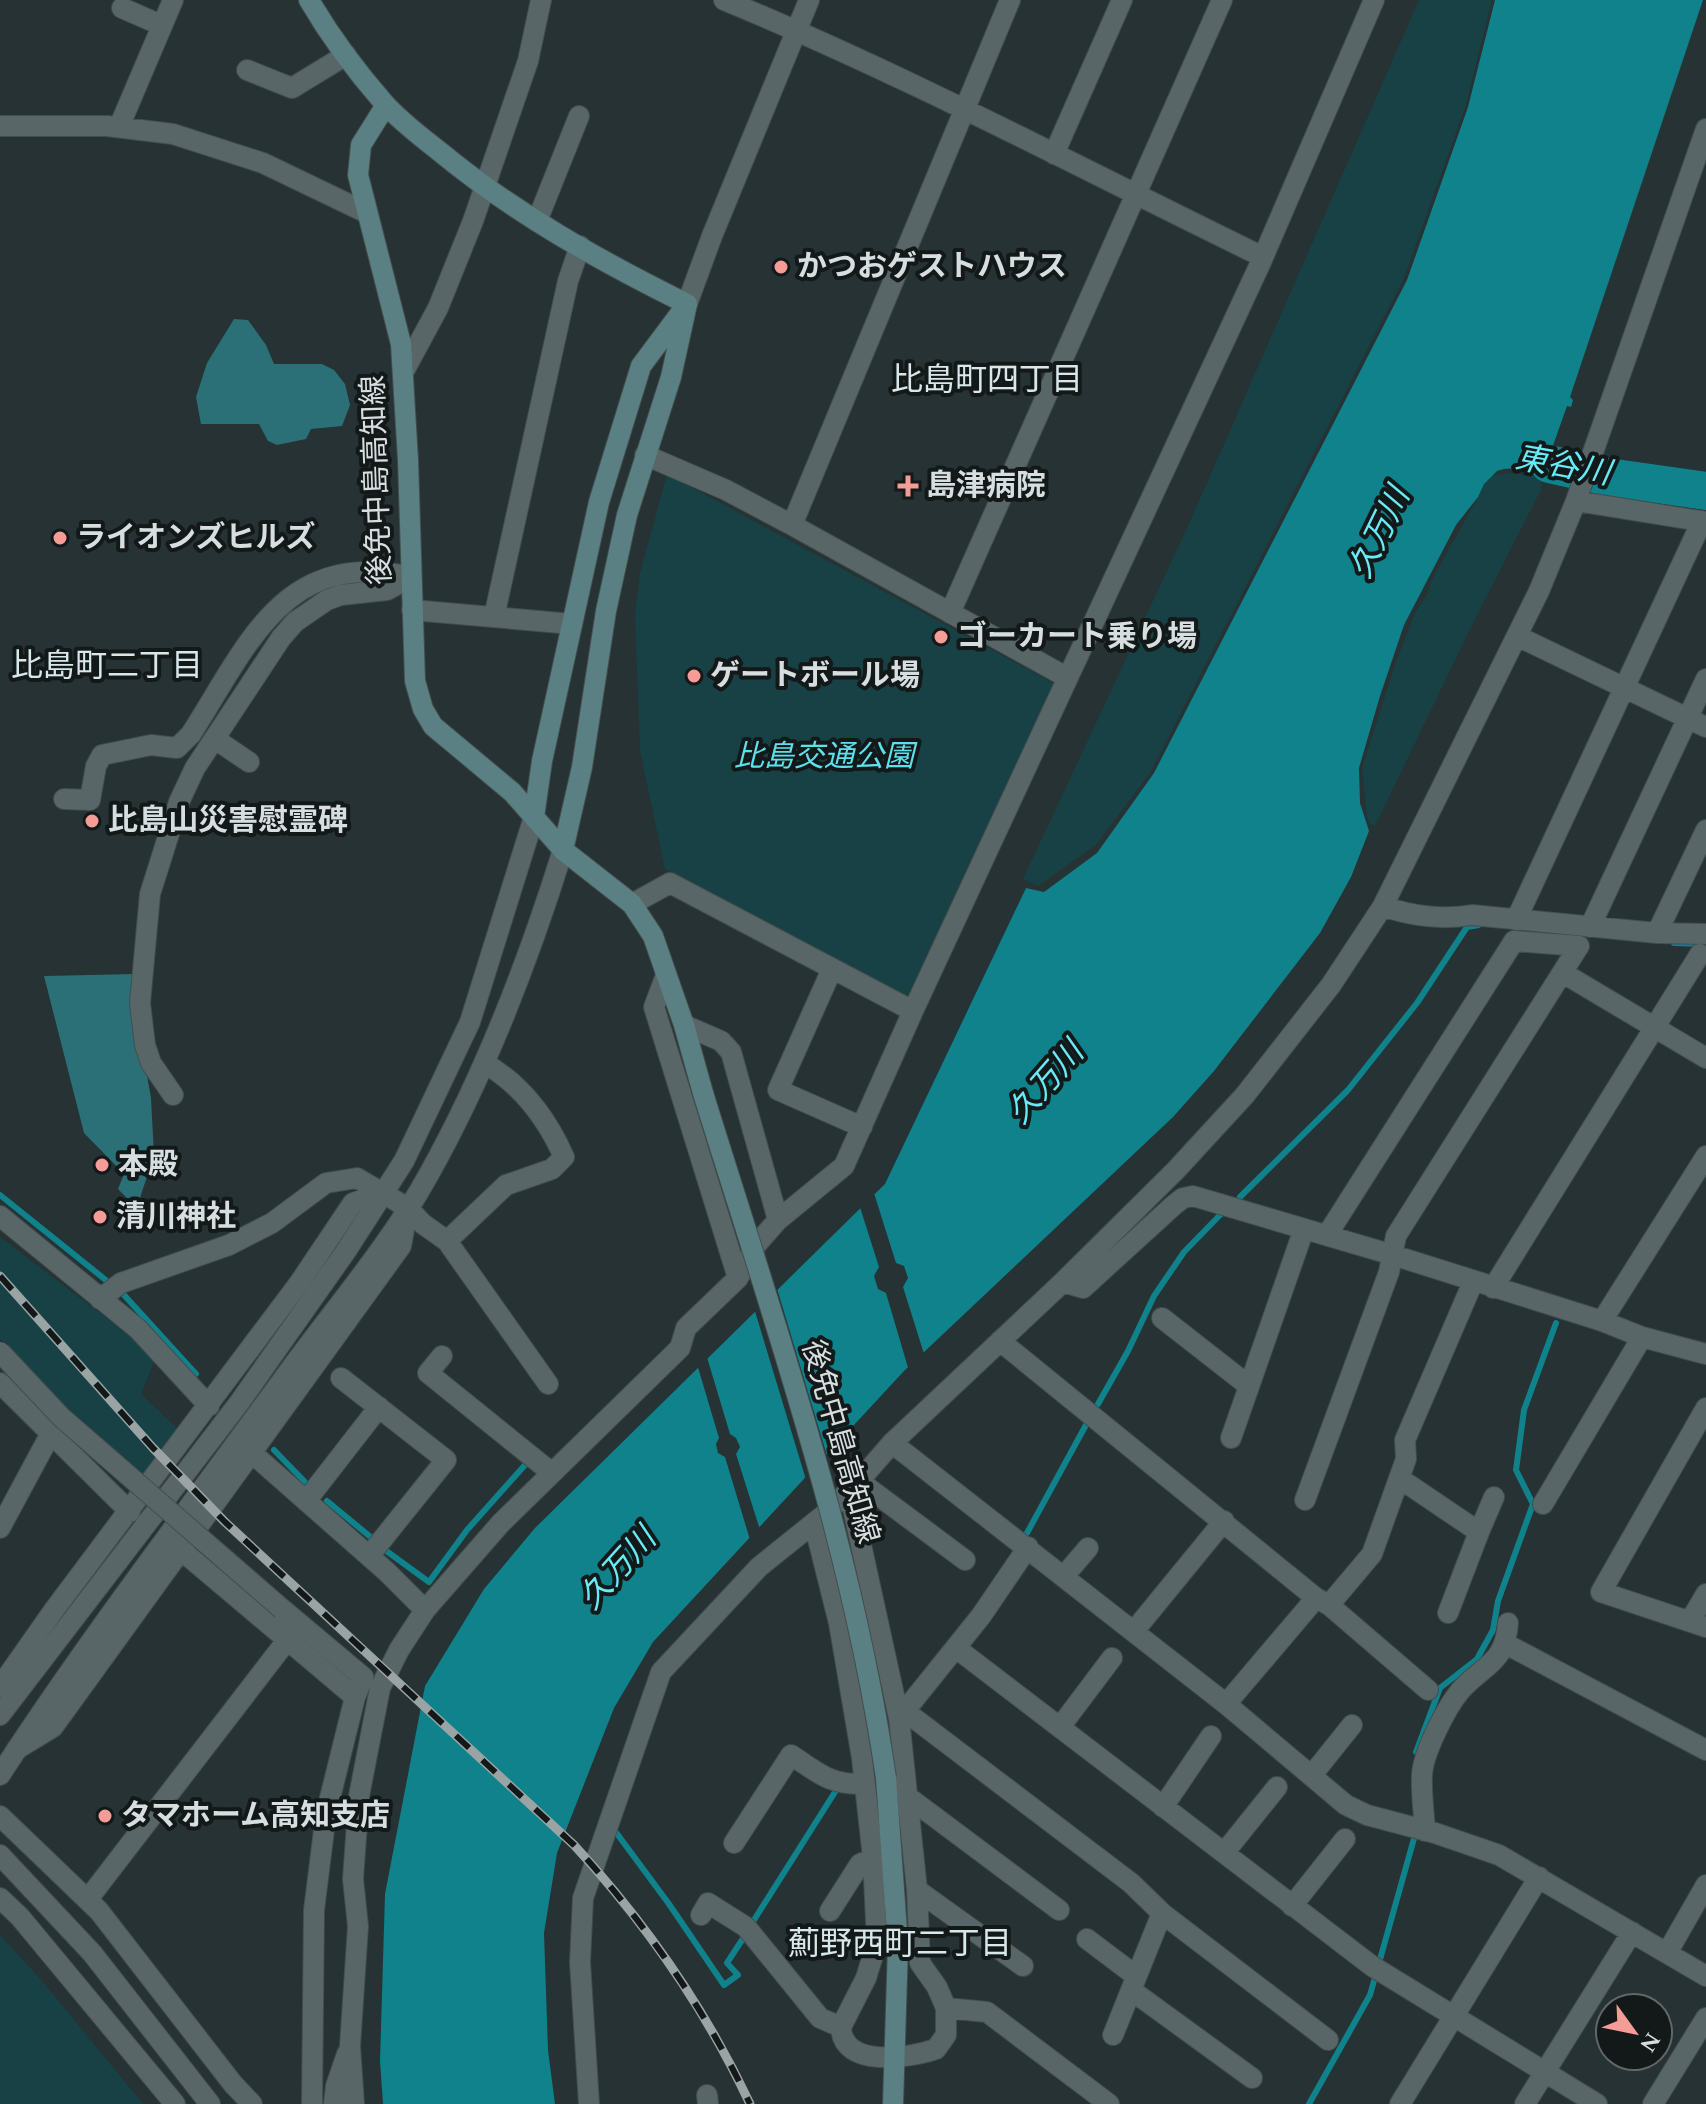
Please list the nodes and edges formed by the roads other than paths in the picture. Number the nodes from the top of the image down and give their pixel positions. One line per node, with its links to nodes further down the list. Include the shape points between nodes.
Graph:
1 (173, 0): 11 (street)
2 (309, 0): 13 (main road)
3 (541, 0): 23 (street, via 528,61)
4 (724, 0): 12 (street)
5 (809, 0): 12 (street)
6 (1010, 0): 16 (street)
7 (1122, 0): 21 (street)
8 (1222, 0): 24 (street)
9 (1374, 0): 28 (street)
10 (122, 8): 11 (street)
11 (161, 25): 19 (street)
12 (796, 31): 16 (street); 29 (street)
13 (346, 55): 14 (street, via 292,88); 15 (main road)
14 (247, 70)
15 (386, 105): 23 (main road); 25 (main road, 後免中島高知線, via 360,149 358,175)
16 (965, 110): 21 (street); 34 (street)
17 (579, 116): 26 (street)
18 (0, 126): 19 (street)
19 (119, 127): 25 (street, via 173,134 231,152)
20 (1706, 129): 22 (street)
21 (1054, 154): 24 (street)
22 (1697, 183): 32 (street)
23 (484, 186): 26 (main road); 30 (street, via 438,308)
24 (1136, 195): 28 (street); 37 (street)
25 (367, 213): 30 (main road, 後免中島高知線)
26 (537, 221): 27 (main road)
27 (580, 246): 29 (main road); 38 (street)
28 (1263, 257): 41 (street)
29 (687, 304): 31 (main road, via 671,377); 39 (main road, via 641,366 599,502)
30 (404, 371): 35 (main road, 後免中島高知線)
31 (645, 455): 34 (street); 50 (main road, via 606,611 582,767)
32 (1578, 494): 33 (street); 40 (street)
33 (1704, 521): 43 (street)
34 (792, 525): 37 (street)
35 (411, 577): 36 (main road, 後免中島高知線); 45 (street, via 387,590 327,600 295,622); 47 (street, via 383,570 334,574 292,594 263,621 177,748 151,745 102,755 90,800)
36 (412, 610): 38 (street); 48 (main road, 後免中島高知線, via 415,681 433,726)
37 (950, 613): 41 (street)
38 (494, 617): 39 (street)
39 (572, 624): 48 (main road)
40 (1517, 636): 43 (street); 52 (street)
41 (1068, 678): 61 (street)
42 (1706, 679): 44 (street)
43 (1623, 687): 44 (street); 53 (street)
44 (1697, 723): 54 (street)
45 (215, 739): 46 (street); 66 (street, via 179,802 150,894 141,969 145,1045)
46 (249, 762)
47 (64, 799)
48 (534, 817): 50 (main road, 後免中島高知線); 69 (street, via 470,1022)
49 (1706, 830): 55 (street)
50 (563, 850): 51 (main road, 後免中島高知線); 65 (street)
51 (632, 904): 58 (street, via 670,883); 60 (main road, 後免中島高知線, via 653,936)
52 (1383, 906): 53 (street, via 1452,918); 78 (street, via 1331,985 1245,1095)
53 (1516, 920): 54 (street)
54 (1590, 927): 55 (street)
55 (1657, 933): 56 (street)
56 (1706, 934)
57 (1700, 954): 63 (street)
58 (832, 969): 61 (street); 67 (street, via 778,1090)
59 (1563, 973): 63 (street); 74 (street, via 1579,946 1514,941); 76 (street, via 1396,1236)
60 (666, 975): 62 (main road, 後免中島高知線); 77 (street, via 654,1007)
61 (913, 1011): 67 (street)
62 (684, 1025): 72 (street, via 721,1041 731,1052); 174 (main road, 後免中島高知線, bridge, via 823,1479 868,1663 886,1778 898,1945)
63 (1656, 1028): 64 (street); 80 (street)
64 (1706, 1058)
65 (484, 1063): 70 (street); 75 (street, via 505,1076 544,1118 564,1157 552,1169 506,1185)
66 (173, 1095)
67 (862, 1127): 72 (street, via 844,1166)
68 (1706, 1156): 83 (street)
69 (384, 1192): 70 (street); 81 (street, via 357,1178 326,1183 272,1223 229,1245 121,1283); 93 (street, via 353,1203); 131 (street, via 239,1403)
70 (408, 1208): 75 (street); 99 (street, via 401,1246); 136 (street)
71 (0, 1216): 81 (street)
72 (778, 1220): 77 (street)
73 (1304, 1229): 74 (street); 78 (street, via 1204,1198 1183,1198 1083,1288); 92 (street)
74 (1327, 1235): 76 (street)
75 (447, 1241): 91 (street)
76 (1393, 1255): 79 (street); 104 (street)
77 (738, 1278): 100 (street, via 686,1328 680,1348)
78 (1063, 1282): 85 (street)
79 (1473, 1282): 80 (street); 101 (street, via 1405,1440)
80 (1493, 1288): 83 (street)
81 (100, 1299): 93 (street, via 138,1329)
82 (1162, 1318): 92 (street)
83 (1602, 1321): 84 (street)
84 (1642, 1337): 87 (street); 106 (street)
85 (1000, 1341): 98 (street); 109 (street)
86 (0, 1352): 129 (street, bridge, via 61,1417 363,1677)
87 (1706, 1354)
88 (442, 1356): 100 (street, via 428,1373 492,1411)
89 (341, 1378): 94 (street)
90 (0, 1383): 96 (street)
91 (548, 1384)
92 (1249, 1386): 97 (street)
93 (209, 1406): 107 (street)
94 (379, 1407): 105 (street); 115 (street, via 446,1460)
95 (1706, 1408): 122 (street, via 1601,1592)
96 (50, 1435): 107 (street); 110 (street)
97 (1231, 1438)
98 (892, 1443): 102 (street); 112 (street)
99 (253, 1454): 105 (street); 114 (street)
100 (552, 1473): 120 (street)
101 (1399, 1478): 111 (street); 119 (street, via 1372,1554)
102 (854, 1485): 108 (street); 116 (street); 132 (street)
103 (1494, 1497): 111 (street)
104 (1305, 1500)
105 (306, 1501): 115 (street)
106 (1543, 1504)
107 (130, 1512): 127 (street)
108 (820, 1512): 140 (street); 183 (street, via 676,1653 651,1696 583,1898 580,1962)
109 (1224, 1521): 119 (street); 123 (street)
110 (0, 1528)
111 (1479, 1532): 121 (street)
112 (1028, 1547): 117 (street); 125 (street)
113 (1088, 1548): 117 (street)
114 (181, 1550): 124 (street); 136 (street, via 53,1727)
115 (369, 1556): 120 (street)
116 (965, 1560)
117 (1064, 1576): 123 (street)
118 (1706, 1594): 122 (street)
119 (1323, 1601): 128 (street); 130 (street)
120 (425, 1610): 173 (street, via 380,1688 359,1796)
121 (1448, 1613)
122 (1698, 1624)
123 (1134, 1631): 130 (street)
124 (288, 1639): 129 (street); 155 (street)
125 (956, 1648): 132 (street); 134 (street)
126 (1112, 1658): 134 (street)
127 (0, 1687)
128 (1428, 1690)
129 (355, 1697): 180 (street, via 326,1814 314,1910)
130 (1226, 1704): 139 (street)
131 (0, 1715)
132 (903, 1715): 142 (street); 159 (street, via 1131,1883)
133 (1352, 1725): 139 (street)
134 (1060, 1727): 143 (street)
135 (1211, 1736): 143 (street)
136 (17, 1749): 138 (street)
137 (1706, 1750): 145 (street, via 1507,1634 1493,1662 1459,1692 1438,1729 1422,1772)
138 (0, 1775)
139 (1312, 1775): 145 (street, via 1346,1805)
140 (864, 1784): 147 (street, via 832,1782 791,1755); 150 (street)
141 (1277, 1787): 148 (street)
142 (908, 1797): 153 (street); 157 (street)
143 (1163, 1807): 148 (street)
144 (0, 1816): 155 (street)
145 (1425, 1831): 151 (street, via 1499,1855)
146 (1345, 1839): 156 (street)
147 (734, 1843)
148 (1224, 1853): 156 (street)
149 (0, 1855): 178 (street, via 92,1953)
150 (873, 1858): 158 (street, via 860,1864); 170 (street, via 877,1942)
151 (1539, 1877): 161 (street); 168 (street)
152 (1706, 1885): 163 (street)
153 (917, 1890): 164 (street); 167 (street, via 920,1963)
154 (0, 1898): 177 (street)
155 (88, 1899): 179 (street)
156 (1292, 1906): 168 (street, via 1372,1966)
157 (1059, 1910)
158 (830, 1911)
159 (1162, 1913): 166 (street); 172 (street)
160 (701, 1915): 170 (street, via 708,1903 746,1927 820,2018)
161 (1632, 1932): 163 (street); 175 (street)
162 (1087, 1939): 166 (street)
163 (1667, 1953): 165 (street)
164 (1023, 1966)
165 (1706, 1976)
166 (1134, 1983): 171 (street); 176 (street)
167 (946, 2008): 174 (street, via 946,2035 936,2049); 185 (street, via 987,2012)
168 (1454, 2017): 175 (street); 186 (street)
169 (1706, 2018): 189 (street)
170 (841, 2027): 174 (street, via 851,2049 873,2057)
171 (1113, 2035)
172 (1328, 2040)
173 (350, 2046): 181 (street); 182 (street)
174 (895, 2056): 184 (main road, 後免中島高知線)
175 (1545, 2072): 187 (street); 188 (street)
176 (1252, 2078)
177 (175, 2104)
178 (210, 2104)
179 (252, 2104)
180 (312, 2104)
181 (334, 2104)
182 (354, 2104)
183 (589, 2104)
184 (893, 2104)
185 (1109, 2104)
186 (1400, 2104)
187 (1525, 2104)
188 (1597, 2104)
189 (1653, 2104)

